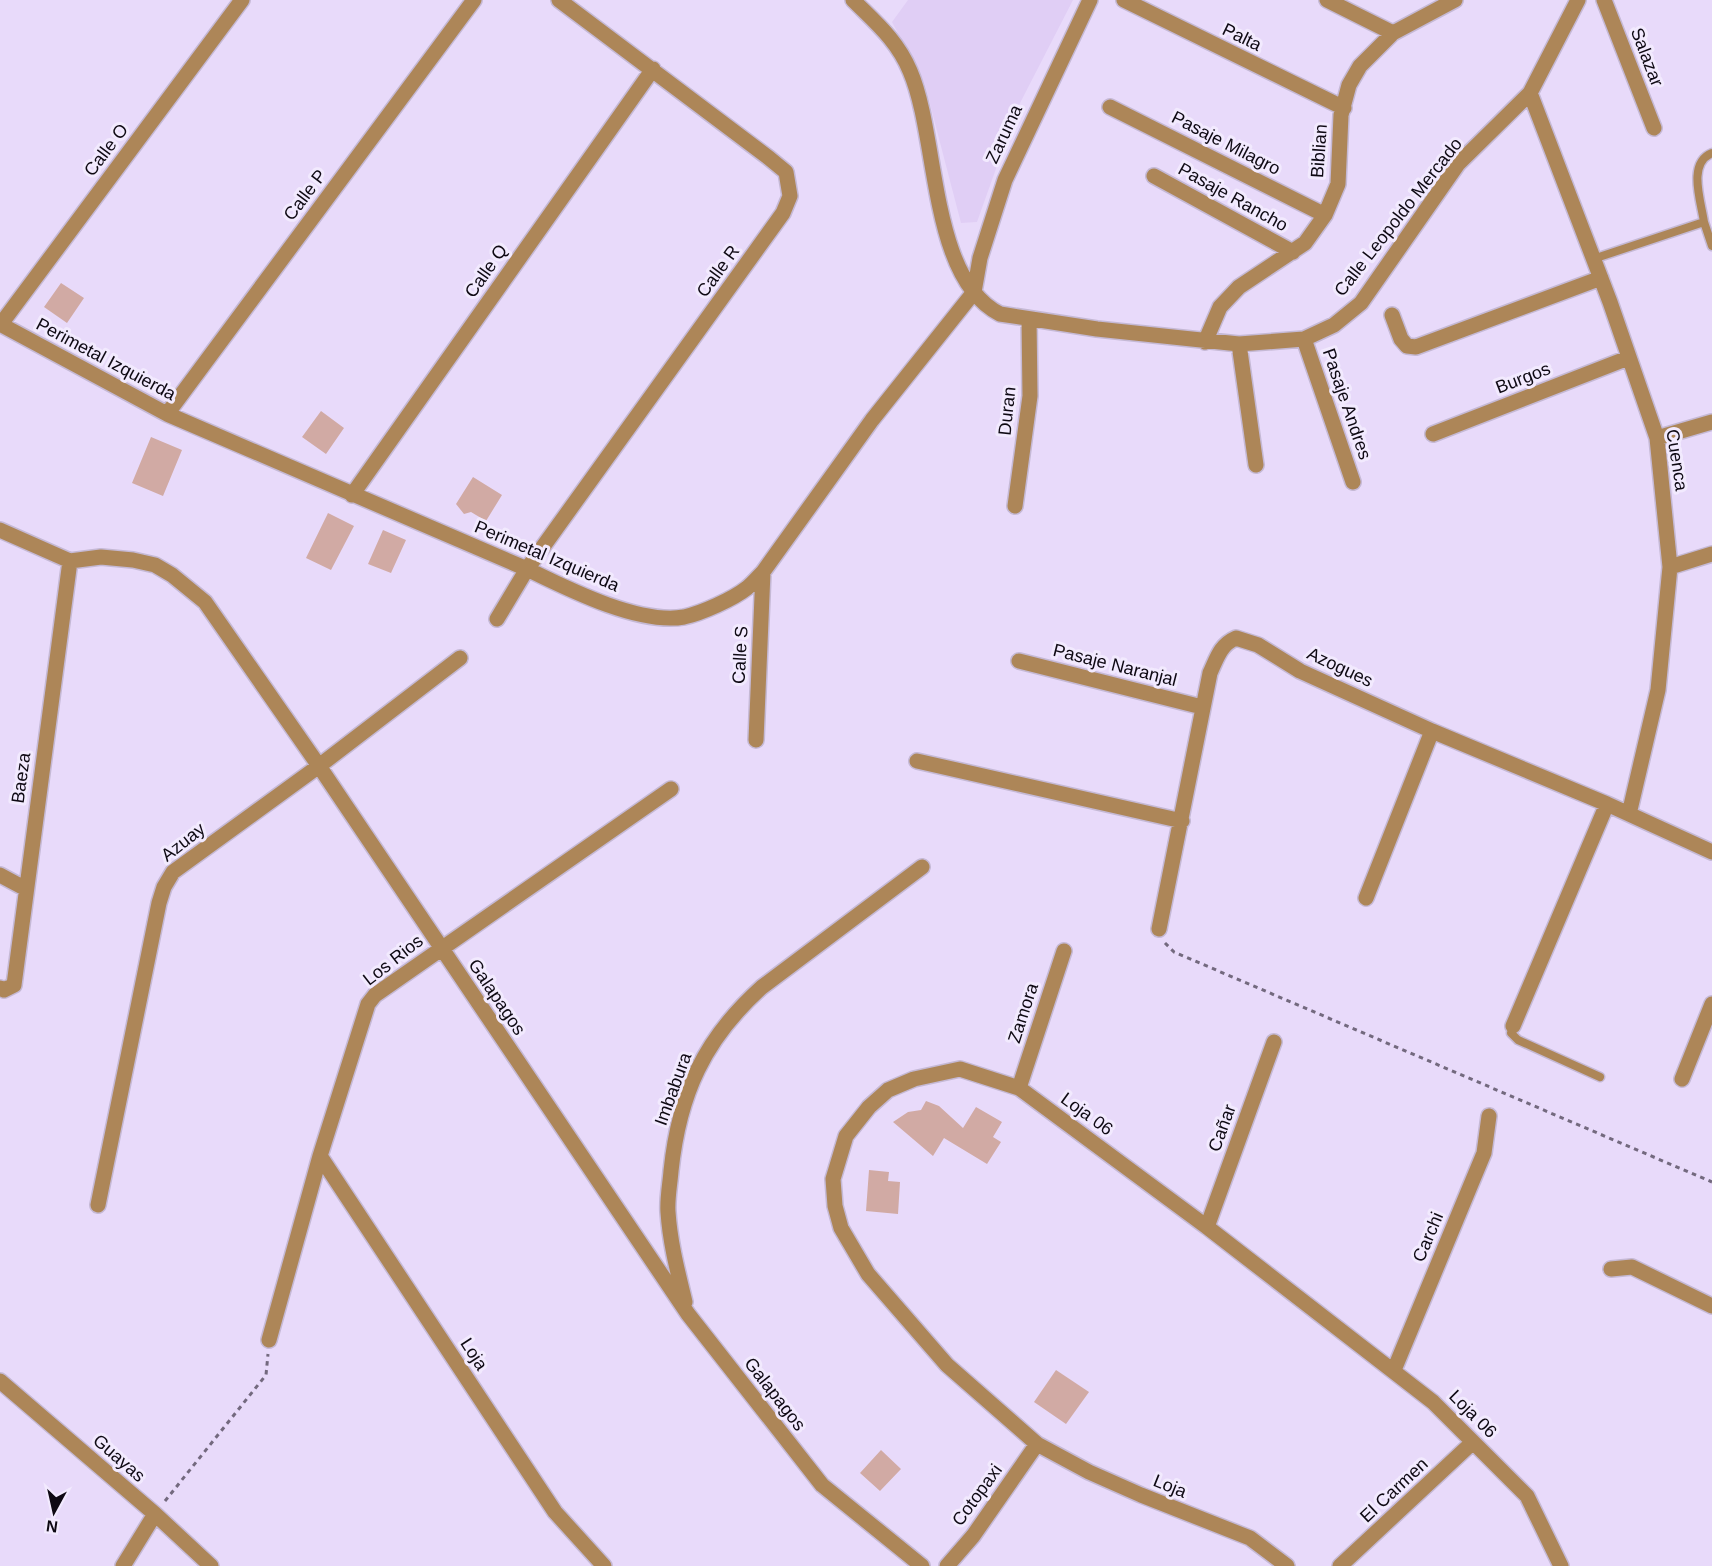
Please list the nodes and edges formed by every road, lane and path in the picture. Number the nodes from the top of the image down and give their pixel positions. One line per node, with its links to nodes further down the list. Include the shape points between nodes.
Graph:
1 (242, 0): 28 (street, Calle O)
2 (474, 0): 33 (street, Calle P)
3 (559, 0): 12 (street, Calle R)
4 (853, 0): 25 (street, Calle Leopoldo Mercado, via 886,32 910,70 948,241)
5 (1090, 0): 25 (street, Zaruma, via 1005,180 980,258)
6 (1124, 0): 15 (street, Palta)
7 (1327, 0): 11 (street)
8 (1455, 0): 11 (street, Biblian)
9 (1578, 0): 13 (street, Calle Leopoldo Mercado)
10 (1604, 0): 16 (street, Salazar)
11 (1393, 33): 15 (street, Biblian, via 1360,66 1349,85)
12 (652, 69): 39 (street, Calle Q); 45 (street, Calle R, via 786,172 790,196 783,213)
13 (1530, 93): 23 (street, Cuenca); 29 (street, Calle Leopoldo Mercado, via 1458,164 1361,303 1334,325)
14 (1110, 107): 19 (street, Pasaje Milagro)
15 (1344, 108): 19 (street, Biblian, via 1338,184)
16 (1654, 128)
17 (1712, 153): 20 (lane, via 1700,161 1697,172)
18 (1154, 176): 22 (street, Pasaje Rancho)
19 (1325, 214): 22 (street, Biblian, via 1305,243)
20 (1704, 222): 21 (lane); 23 (lane)
21 (1712, 246)
22 (1293, 252): 30 (street, Biblian, via 1239,287 1220,306)
23 (1593, 259): 24 (street, Cuenca)
24 (1601, 278): 26 (street, via 1416,347 1407,346 1401,339); 32 (street, Cuenca)
25 (974, 292): 27 (street, Calle Leopoldo Mercado, via 986,307 1000,314); 46 (street, Perimetal Izquierda, via 872,420)
26 (1392, 315)
27 (1029, 319): 30 (street, Calle Leopoldo Mercado); 40 (street, Duran, via 1030,396)
28 (0, 324): 33 (street, Perimetal Izquierda)
29 (1304, 339): 31 (street, Calle Leopoldo Mercado); 38 (street, Pasaje Andres)
30 (1205, 342): 31 (street, Calle Leopoldo Mercado)
31 (1239, 344): 37 (street)
32 (1628, 358): 35 (street, Burgos); 36 (street, Cuenca)
33 (167, 414): 39 (street, Perimetal Izquierda)
34 (1712, 422): 36 (street)
35 (1432, 434)
36 (1657, 438): 44 (street, Cuenca)
37 (1256, 465)
38 (1353, 482)
39 (352, 495): 45 (street, Perimetal Izquierda)
40 (1015, 506)
41 (0, 530): 43 (street)
42 (1712, 554): 44 (street)
43 (70, 561): 54 (street, Galapagos, via 100,557 133,560 155,565 189,588 205,602); 62 (street, Baeza)
44 (1670, 567): 57 (street, Cuenca, via 1658,690)
45 (527, 569): 46 (street, Perimetal Izquierda, via 576,593 646,616 684,617 746,589); 47 (street, Calle R)
46 (763, 572): 52 (street, Calle S)
47 (497, 619)
48 (460, 658): 54 (street, Azuay)
49 (1019, 661): 50 (street, Pasaje Naranjal)
50 (1202, 707): 51 (street, Azogues, via 1221,649 1236,638 1258,645 1300,671); 58 (street, Azogues)
51 (1432, 731): 56 (street, Azogues); 63 (street)
52 (756, 740)
53 (917, 761): 58 (street)
54 (319, 766): 65 (street, Galapagos); 77 (street, Azuay, via 168,878 159,903)
55 (671, 789): 65 (street, Los Rios)
56 (1607, 804): 57 (street, Azogues); 69 (street)
57 (1629, 814): 59 (street, Azogues)
58 (1182, 821): 64 (street, Azogues)
59 (1712, 852)
60 (922, 867): 81 (street, Imbabura, via 762,987 704,1055 679,1117 668,1211)
61 (0, 874): 62 (street)
62 (26, 889): 67 (street, Baeza, via 14,985)
63 (1366, 898)
64 (1159, 929): 76 (path, via 1163,942 1174,952)
65 (441, 948): 75 (street, Los Rios, via 375,995 369,1004); 81 (street, Galapagos)
66 (1064, 951): 73 (street, Zamora)
67 (0, 988)
68 (1712, 1004): 72 (street)
69 (1513, 1026): 71 (lane, via 1511,1033 1518,1040)
70 (1274, 1042): 78 (street, Cañar)
71 (1600, 1077)
72 (1682, 1078)
73 (1019, 1088): 78 (street, Loja 06); 86 (street, Loja 06, via 960,1069 914,1079 888,1090 846,1136 833,1179 840,1228 867,1275 947,1365)
74 (1489, 1116): 83 (street, Carchi, via 1484,1153)
75 (320, 1156): 82 (street, Los Rios); 90 (street, Loja, via 555,1512)
76 (1712, 1182)
77 (98, 1205)
78 (1207, 1227): 83 (street, Loja 06)
79 (1611, 1269): 80 (street, via 1632,1267)
80 (1712, 1306)
81 (688, 1314): 91 (street, Galapagos, via 822,1485)
82 (268, 1340): 87 (path, via 266,1375)
83 (1394, 1370): 85 (street, Loja 06)
84 (0, 1381): 87 (street, Guayas)
85 (1473, 1442): 94 (street, El Carmen); 95 (street, Loja 06, via 1527,1496)
86 (1037, 1444): 92 (street, Cotopaxi, via 973,1536); 93 (street, Loja, via 1141,1495 1250,1538)
87 (154, 1514): 88 (street); 89 (street, Guayas)
88 (123, 1566)
89 (211, 1566)
90 (604, 1566)
91 (922, 1566)
92 (947, 1566)
93 (1287, 1566)
94 (1340, 1566)
95 (1561, 1566)

